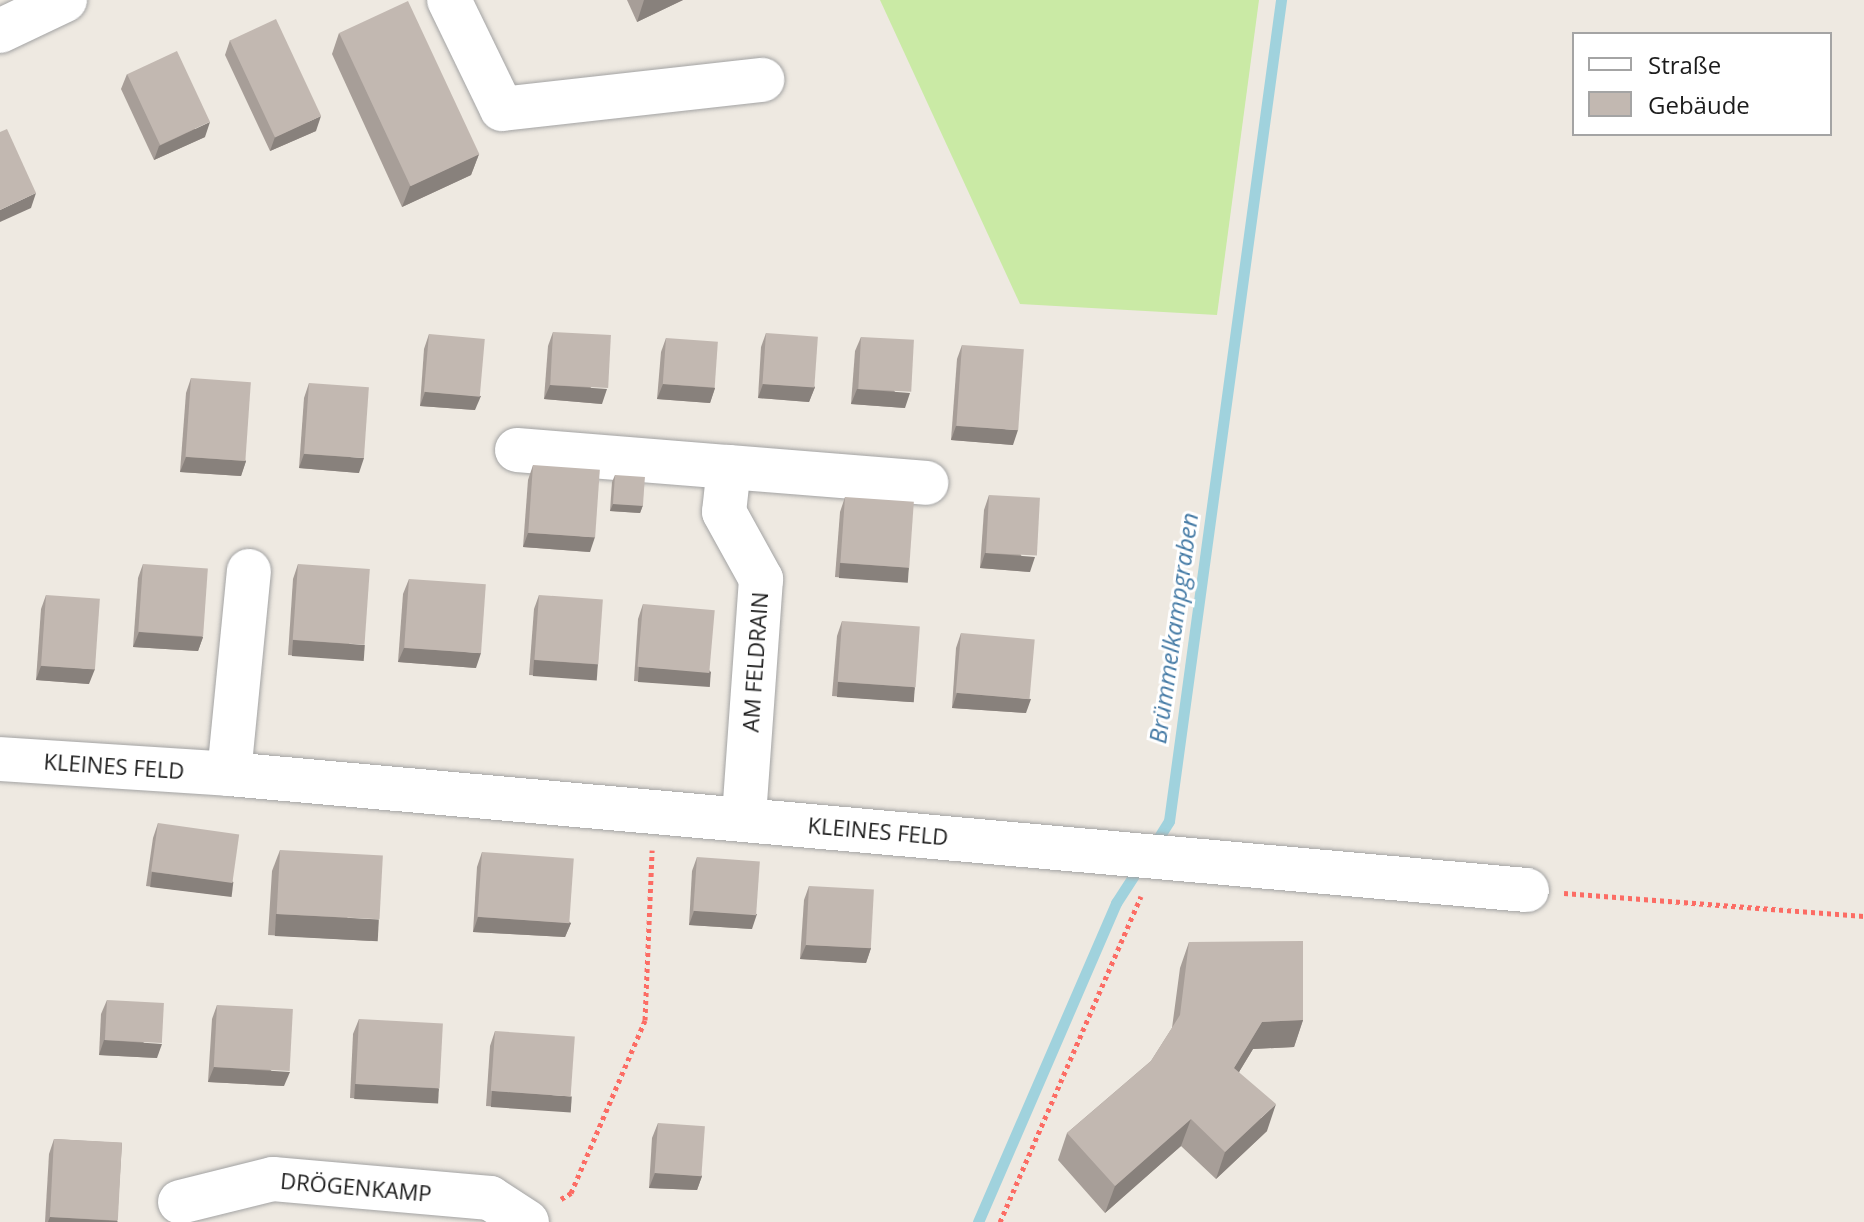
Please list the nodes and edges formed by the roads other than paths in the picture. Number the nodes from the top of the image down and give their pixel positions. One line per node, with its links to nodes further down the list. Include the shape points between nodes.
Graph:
1 (449, 0): 2 (street, via 502,109)
2 (762, 80)
3 (517, 450): 4 (street)
4 (729, 467): 5 (street); 9 (street, AM FELDRAIN, via 724,512 761,579)
5 (926, 483)
6 (249, 571): 8 (street)
7 (0, 759): 8 (street, KLEINES FELD)
8 (229, 774): 9 (street, KLEINES FELD)
9 (744, 819): 10 (street, KLEINES FELD)
10 (1527, 890)
11 (180, 1202): 12 (street, DRÖGENKAMP, via 273,1179 490,1198)
12 (527, 1222)

